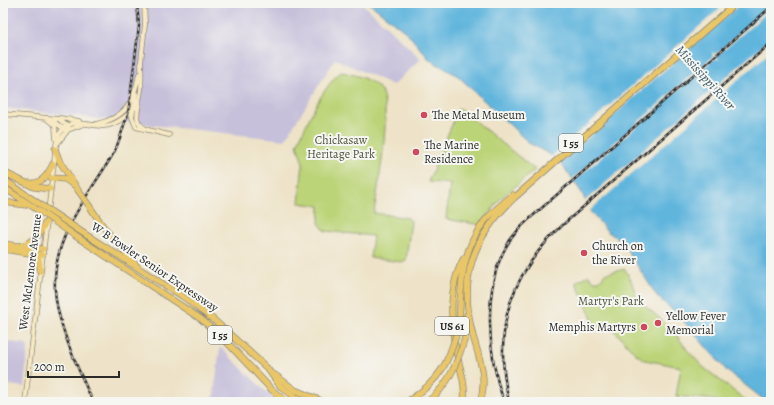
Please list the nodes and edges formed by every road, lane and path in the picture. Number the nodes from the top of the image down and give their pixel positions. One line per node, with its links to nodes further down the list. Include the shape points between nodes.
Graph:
1 (144, 3): 4 (street, via 146,24)
2 (731, 3): 24 (highway, I 55)
3 (736, 3): 24 (highway, I 55)
4 (141, 60): 5 (street); 6 (street)
5 (136, 90): 7 (street); 11 (street, via 124,112)
6 (139, 100): 7 (street); 13 (street, via 137,119 140,126)
7 (134, 108): 11 (street, via 111,124); 14 (street, via 132,117 138,129)
8 (3, 114): 9 (street)
9 (46, 119): 10 (street, via 60,118); 12 (street, via 59,119); 15 (street, via 56,126)
10 (82, 123): 11 (street); 12 (street)
11 (92, 124)
12 (67, 128): 15 (street, West McLemore Avenue)
13 (146, 128)
14 (170, 135)
15 (56, 145): 16 (street, West McLemore Avenue); 21 (highway, via 59,160)
16 (53, 164): 19 (street, West McLemore Avenue); 20 (highway, via 47,176 38,182)
17 (3, 172): 20 (highway)
18 (3, 178): 36 (highway, W B Fowler Senior Expressway / I 55, bridge)
19 (51, 178): 21 (highway, via 65,179); 23 (street, West McLemore Avenue)
20 (23, 182): 23 (highway, via 34,187)
21 (74, 185): 36 (highway, bridge, via 115,241)
22 (3, 187): 26 (highway, W B Fowler Senior Expressway / I 55)
23 (50, 189): 27 (street, West McLemore Avenue)
24 (513, 197): 28 (highway, I 55); 28 (highway, I 55, via 484,221)
25 (3, 202): 26 (highway, via 18,202)
26 (32, 206): 40 (highway, W B Fowler Senior Expressway / I 55, bridge, via 201,319)
27 (46, 222): 30 (highway, via 31,243); 32 (street, West McLemore Avenue)
28 (480, 234): 33 (highway, I 55); 37 (highway, I 55, via 471,264)
29 (3, 244): 30 (highway)
30 (15, 247): 32 (highway)
31 (3, 249): 34 (highway)
32 (43, 252): 34 (highway); 35 (street, West McLemore Avenue)
33 (467, 252): 43 (highway, I 55, bridge, via 459,325 451,354 445,366 431,382); 45 (highway, US 61, via 457,270 451,308 456,350 465,383)
34 (32, 254): 35 (highway, via 39,260)
35 (40, 271): 39 (street, West McLemore Avenue)
36 (143, 272): 38 (highway, W B Fowler Senior Expressway / I 55, via 214,320)
37 (467, 304): 44 (highway, I 55, bridge, via 465,338 456,366 442,387); 46 (highway, US 61, via 483,370)
38 (267, 368): 41 (highway, W B Fowler Senior Expressway / I 55, via 280,386); 42 (highway, via 279,380 295,390)
39 (25, 402)
40 (287, 402)
41 (302, 402)
42 (324, 402)
43 (407, 402)
44 (427, 402)
45 (464, 402)
46 (480, 402)

